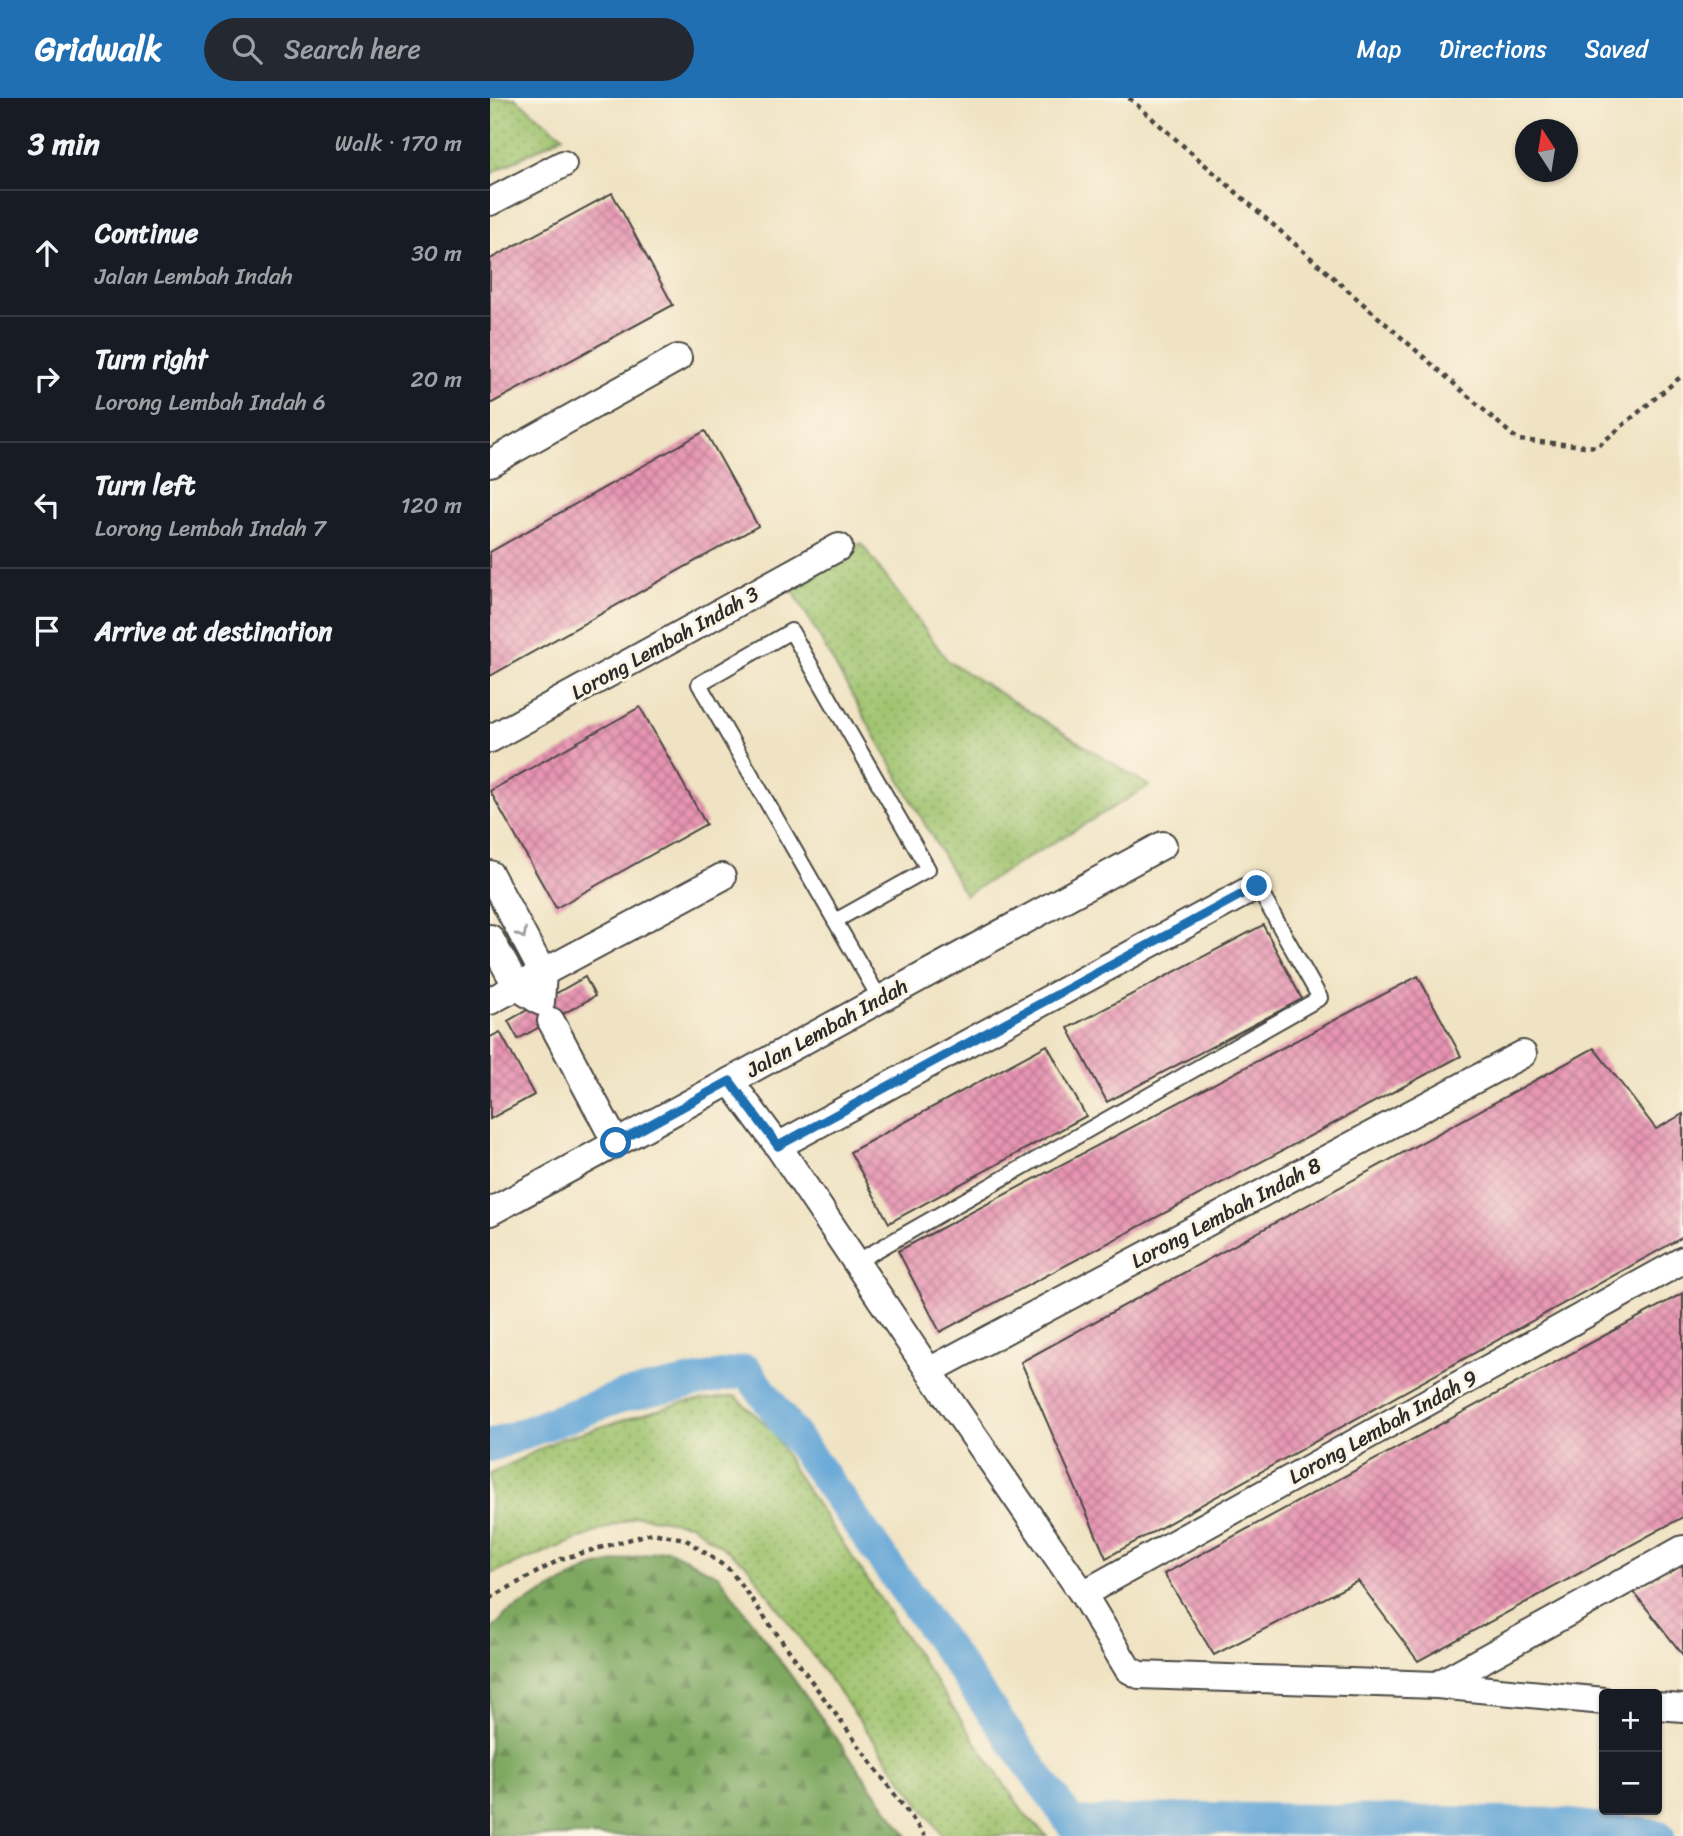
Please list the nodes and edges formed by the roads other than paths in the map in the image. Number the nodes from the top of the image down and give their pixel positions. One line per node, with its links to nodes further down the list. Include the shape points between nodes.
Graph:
1 (563, 164): 2 (street)
2 (490, 202)
3 (678, 358): 4 (street)
4 (490, 463)
5 (839, 547): 6 (street, Lorong Lembah Indah 3)
6 (490, 739)
7 (1163, 845): 15 (street, Jalan Lembah Indah)
8 (490, 874): 13 (street, one-way to 13)
9 (722, 877): 13 (street)
10 (1257, 886): 21 (street); 24 (lane, via 1320,998)
11 (835, 921): 11 (lane, via 699,684 791,631 928,869); 15 (lane)
12 (490, 938): 14 (street)
13 (543, 973): 14 (street)
14 (517, 987): 16 (street)
15 (880, 999): 19 (street, Jalan Lembah Indah)
16 (490, 1001)
17 (551, 1021): 20 (street)
18 (1523, 1054): 25 (street, Lorong Lembah Indah 8)
19 (730, 1081): 20 (street, Jalan Lembah Indah); 21 (street)
20 (616, 1143): 22 (street, Jalan Lembah Indah)
21 (778, 1146): 24 (street)
22 (490, 1212)
23 (1683, 1259): 27 (street, Lorong Lembah Indah 9)
24 (862, 1271): 25 (street)
25 (929, 1371): 27 (street)
26 (1683, 1549): 28 (street)
27 (1083, 1594): 28 (street, via 1128,1669 1139,1675)
28 (1437, 1685): 29 (street)
29 (1599, 1701)
30 (1662, 1706): 31 (street)
31 (1683, 1708)

